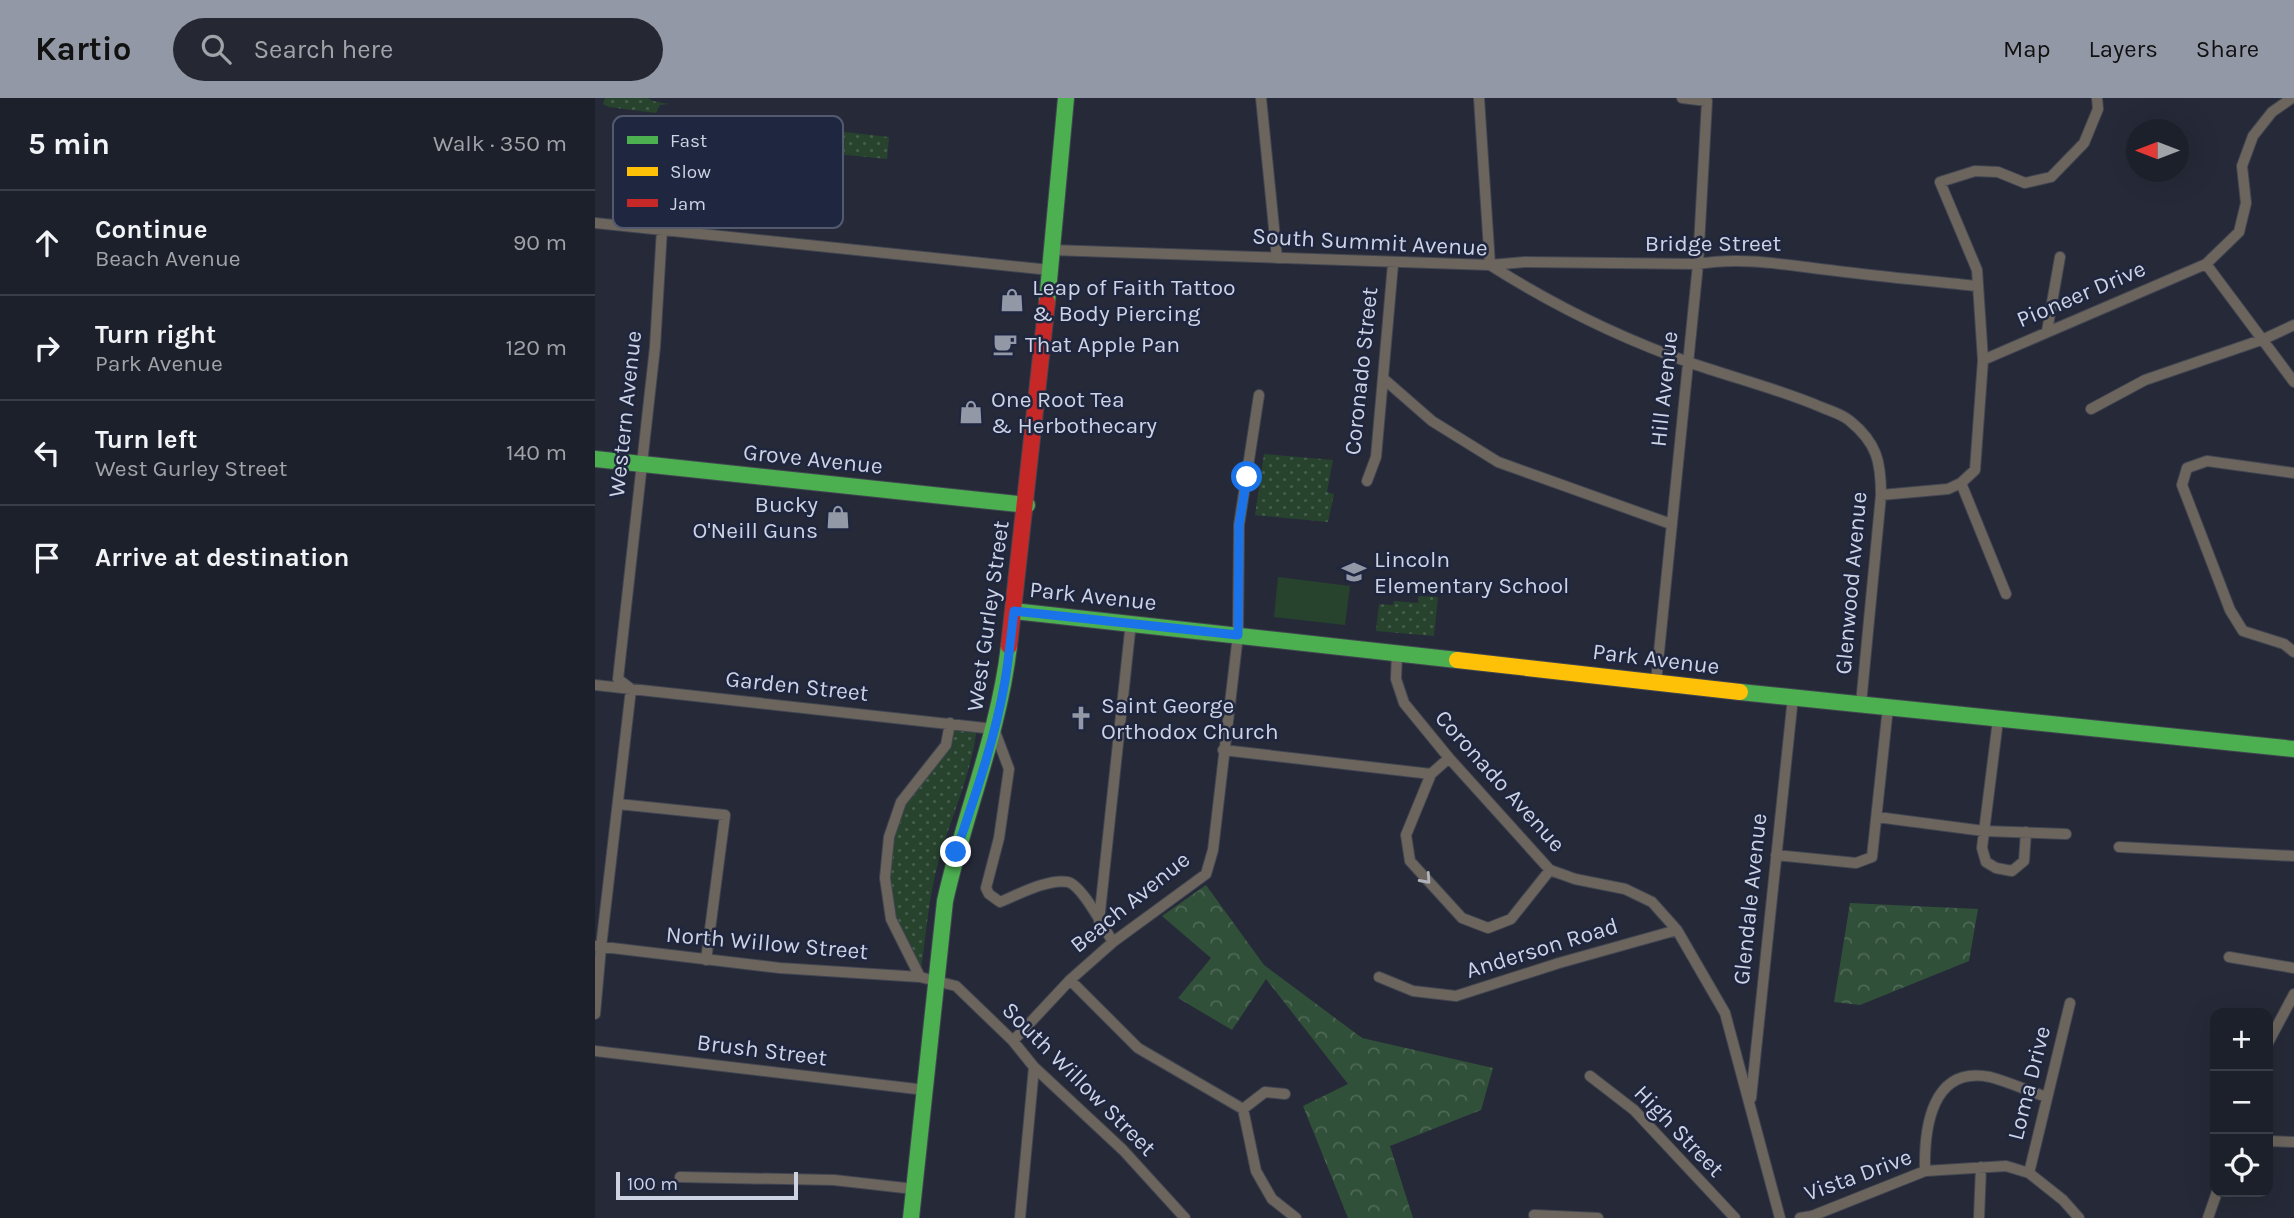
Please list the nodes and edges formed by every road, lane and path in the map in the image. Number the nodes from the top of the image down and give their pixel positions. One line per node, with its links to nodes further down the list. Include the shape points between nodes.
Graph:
1 (1066, 98): 11 (main road, West Gurley Street)
2 (1261, 98): 13 (street)
3 (1479, 98): 17 (street)
4 (1682, 98): 15 (street, Hill Avenue, via 1707,101)
5 (2097, 98): 19 (street, via 2098,109 2084,143 2051,177 2025,183 1998,172 1975,171 1940,182 1977,270)
6 (2292, 98): 16 (street, Pioneer Drive, via 2272,112 2253,136 2242,166 2246,203 2239,232)
7 (595, 223): 8 (street)
8 (613, 225)
9 (651, 228): 10 (street)
10 (662, 229): 18 (street); 30 (street, Western Avenue, via 655,347)
11 (1052, 250): 13 (street, South Summit Avenue); 18 (main road, West Gurley Street)
12 (2060, 257): 21 (street)
13 (1277, 258): 14 (street, South Summit Avenue)
14 (1393, 264): 17 (street, South Summit Avenue); 25 (street, Coronado Street)
15 (1698, 264): 17 (street, Bridge Street); 19 (street, Bridge Street, via 1720,260 1787,264); 24 (street, Hill Avenue)
16 (2206, 264): 21 (street, Pioneer Drive); 22 (street)
17 (1490, 265): 24 (street, South Summit Avenue, via 1588,321)
18 (1049, 270): 36 (main road, West Gurley Street)
19 (1976, 286): 23 (street)
20 (2294, 325): 22 (street)
21 (2047, 331): 23 (street, Pioneer Drive)
22 (2264, 339): 26 (street); 28 (street, via 2145,380)
23 (1983, 360): 34 (street, via 1975,470)
24 (1689, 362): 31 (street, South Summit Avenue, via 1792,395 1848,419 1870,441); 37 (street, Hill Avenue)
25 (1385, 380): 33 (street, Coronado Street, via 1377,457); 37 (street, via 1432,421 1498,462)
26 (2294, 382)
27 (1259, 395): 41 (street, Beach Avenue, via 1239,525)
28 (2091, 409)
29 (595, 459): 30 (main road, Grove Avenue)
30 (641, 463): 36 (main road, Grove Avenue); 46 (street, Western Avenue, via 618,678)
31 (1881, 466): 35 (street, Glenwood Avenue)
32 (2294, 473): 42 (street, via 2207,461 2187,468 2182,485 2230,610 2243,631 2284,644)
33 (1367, 481)
34 (1961, 483): 35 (street, via 1948,489); 38 (street)
35 (1881, 495): 48 (street, Glenwood Avenue)
36 (1027, 505): 39 (main road, West Gurley Street)
37 (1671, 524): 44 (street, Hill Avenue)
38 (2007, 594)
39 (1014, 611): 40 (main road, Park Avenue); 52 (main road, West Gurley Street)
40 (1131, 622): 41 (main road, Park Avenue); 66 (street)
41 (1238, 635): 43 (main road, Park Avenue); 54 (street, Beach Avenue)
42 (2294, 652)
43 (1397, 653): 44 (main road, Park Avenue); 55 (street, Coronado Avenue, via 1396,679 1404,703)
44 (1656, 682): 47 (main road, Park Avenue)
45 (595, 685): 46 (street, Garden Street)
46 (631, 689): 51 (street, Garden Street); 57 (street, Western Avenue)
47 (1793, 697): 48 (main road, Park Avenue); 63 (street, Glendale Avenue)
48 (1861, 704): 49 (main road, Park Avenue)
49 (1888, 707): 50 (main road, Park Avenue); 58 (street)
50 (1999, 720): 53 (main road, Park Avenue); 59 (street)
51 (950, 723): 52 (street, Garden Street); 74 (street, via 946,745 901,802 889,837 885,878 891,919)
52 (994, 729): 66 (street, via 1009,769 986,888 989,894 1000,902 1042,885 1068,882 1079,890); 74 (main road, West Gurley Street, via 956,852)
53 (2294, 748)
54 (1223, 750): 56 (street); 68 (street, Beach Avenue, via 1213,850 1206,874)
55 (1449, 758): 56 (street); 65 (street, Coronado Avenue)
56 (1431, 774): 65 (street, one-way to 65, via 1406,835 1410,861 1462,918 1488,928 1511,919)
57 (618, 804): 69 (street, Western Avenue); 71 (street, via 725,815)
58 (1877, 817): 59 (street); 63 (street, via 1872,858 1856,863)
59 (1984, 831): 60 (street); 60 (street, via 1986,862 2012,871 2024,861)
60 (2026, 832): 61 (street)
61 (2066, 834)
62 (2119, 847): 64 (street)
63 (1776, 855): 87 (street, Glendale Avenue)
64 (2294, 856)
65 (1551, 870): 67 (street, Coronado Avenue, via 1625,889 1651,902)
66 (1099, 921): 68 (street)
67 (1678, 930): 73 (street, Anderson Road, via 1455,996 1413,991); 87 (street, Coronado Avenue, via 1725,1013)
68 (1113, 942): 75 (street, Beach Avenue)
69 (598, 946): 71 (street, North Willow Street); 78 (street, Western Avenue)
70 (2229, 957): 72 (street)
71 (706, 960): 74 (street, North Willow Street)
72 (2294, 968)
73 (1379, 977)
74 (928, 978): 80 (street, South Willow Street, via 956,986); 84 (main road, West Gurley Street)
75 (1070, 980): 80 (street, Beach Avenue); 88 (street, via 1138,1048)
76 (2294, 994): 79 (street)
77 (2070, 1003): 86 (street, Loma Drive)
78 (595, 1014)
79 (2273, 1034)
80 (1013, 1041): 82 (street, South Willow Street)
81 (595, 1051): 84 (street, Brush Street)
82 (1034, 1067): 99 (street); 100 (street, South Willow Street, via 1123,1150)
83 (1590, 1076): 103 (street, High Street, via 1635,1110)
84 (925, 1090): 95 (main road, West Gurley Street)
85 (1285, 1094): 88 (street, via 1265,1092)
86 (2047, 1097): 92 (street, via 1988,1077 1960,1078 1939,1092 1924,1143); 93 (street, Loma Drive)
87 (1750, 1104): 104 (street, Coronado Avenue)
88 (1243, 1109): 101 (street, via 1257,1171 1272,1199)
89 (2273, 1141): 90 (street)
90 (2294, 1142)
91 (1981, 1167): 92 (street, Vista Drive); 93 (street, Vista Drive, via 2006,1166); 106 (street)
92 (1925, 1171): 105 (street, Vista Drive)
93 (2029, 1172): 107 (street)
94 (680, 1177): 95 (street, via 834,1180)
95 (914, 1189): 98 (main road, West Gurley Street)
96 (2215, 1197): 108 (street)
97 (1534, 1214): 102 (street)
98 (911, 1218)
99 (1020, 1218)
100 (1185, 1218)
101 (1296, 1218)
102 (1598, 1218)
103 (1735, 1218)
104 (1780, 1218)
105 (1800, 1218)
106 (1979, 1218)
107 (2079, 1218)
108 (2208, 1218)

